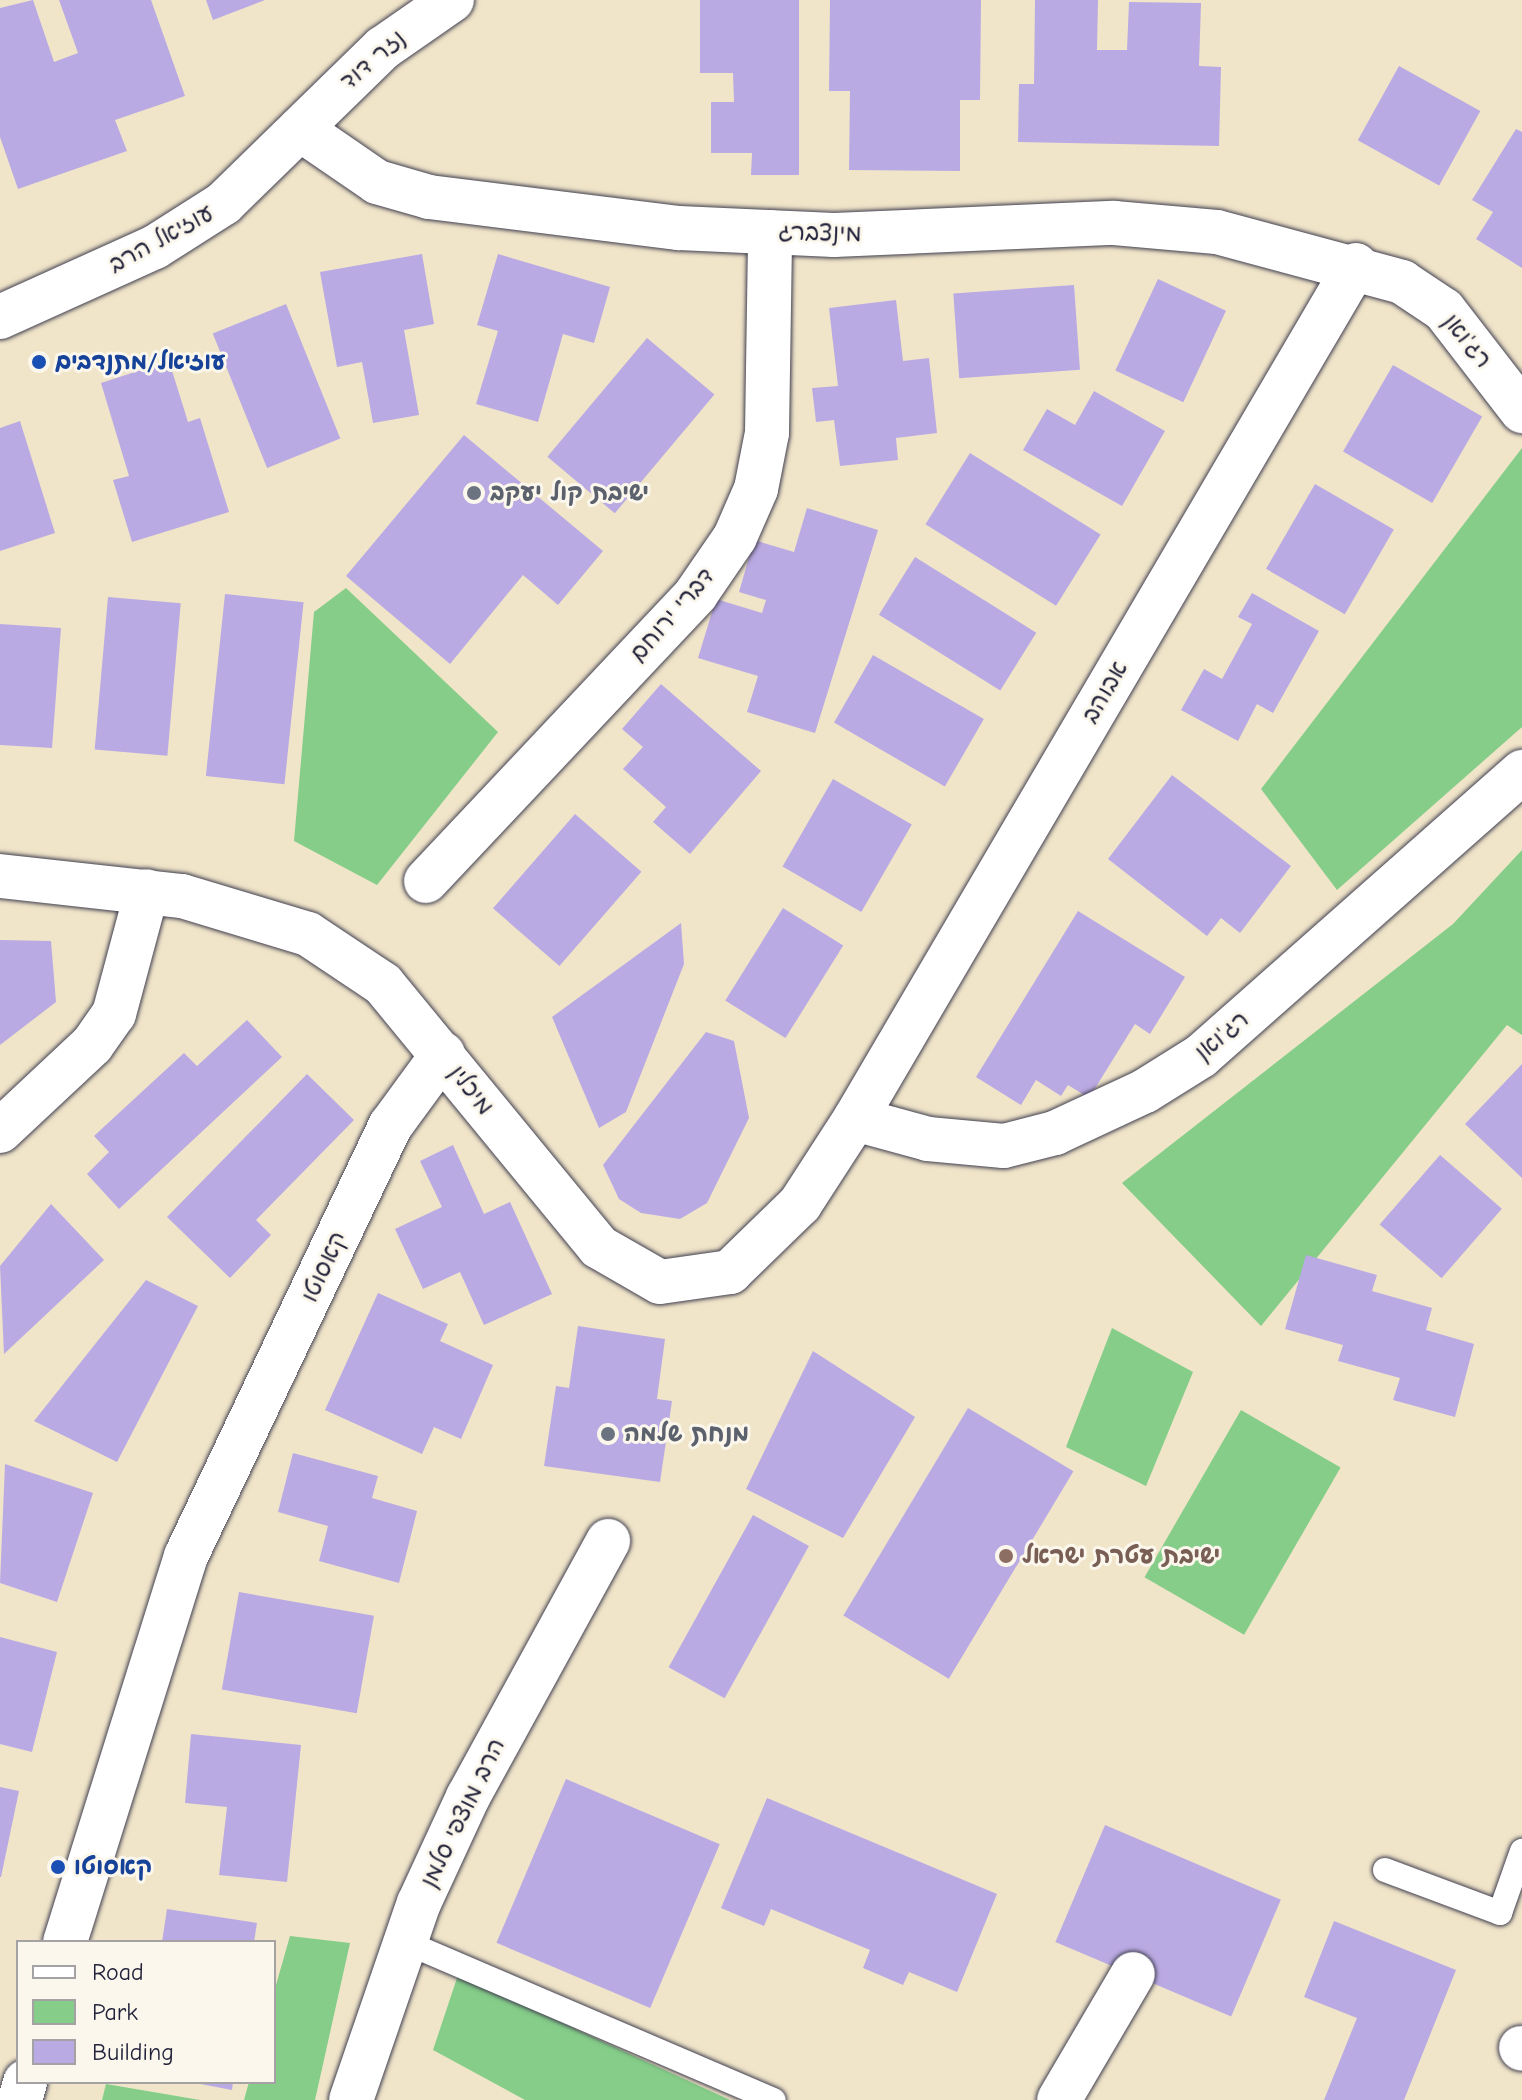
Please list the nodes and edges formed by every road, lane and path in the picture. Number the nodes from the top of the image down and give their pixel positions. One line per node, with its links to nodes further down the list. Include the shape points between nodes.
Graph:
1 (452, 0): 2 (street, נזר דוד, via 383,48)
2 (300, 129): 3 (street, מינצברג, via 377,182 429,197 679,228); 5 (street, עוזיאל הרב, via 224,203 155,247)
3 (770, 232): 4 (street, מינצברג, via 1114,223 1217,232); 9 (street, דברי ירוחם, via 767,433 756,489 735,537 696,594)
4 (1356, 265): 6 (street, רג'ואן, via 1402,282 1444,310); 12 (street, אבוהב)
5 (0, 317)
6 (1522, 411)
7 (1522, 772): 12 (street, רג'ואן, via 1201,1056 1145,1091 1055,1133 1004,1146 928,1139)
8 (0, 876): 10 (street, מיכלין)
9 (426, 881)
10 (147, 891): 11 (street, מיכלין, via 308,934 383,984); 13 (street, via 114,1014 92,1045)
11 (443, 1054): 12 (street, מיכלין, via 599,1247 660,1282 696,1282 741,1263 800,1204); 17 (street, קאסוטו, via 391,1125 186,1556)
12 (855, 1119)
13 (0, 1131)
14 (608, 1541): 18 (street, הרב מוצפי סלמן, via 468,1797)
15 (1522, 1851): 16 (lane, via 1500,1913)
16 (1385, 1870)
17 (66, 1940)
18 (405, 1942): 20 (street, הרב מוצפי סלמן); 21 (lane)
19 (1133, 1974): 22 (street)
20 (351, 2100)
21 (774, 2100)
22 (1059, 2100)

